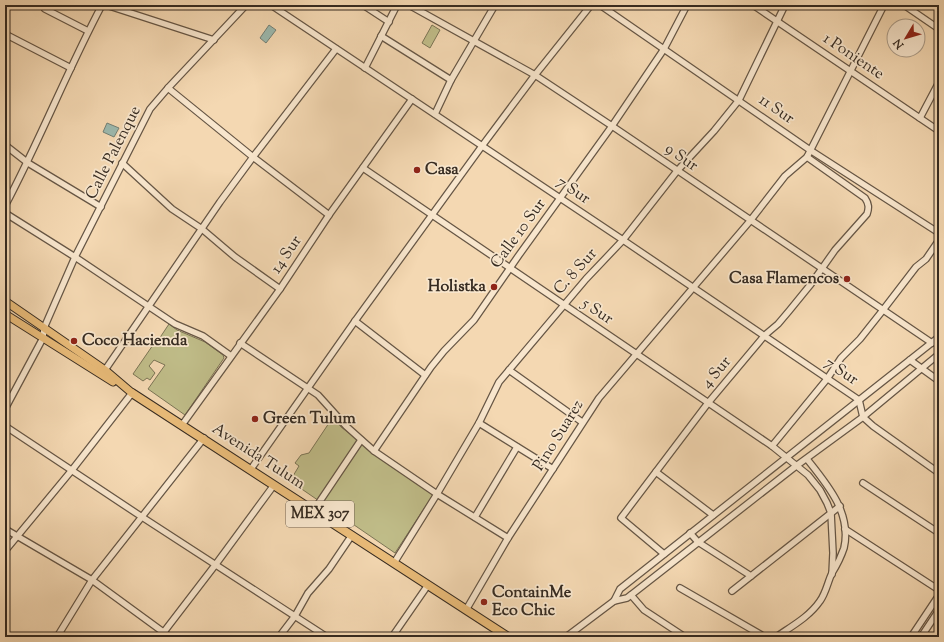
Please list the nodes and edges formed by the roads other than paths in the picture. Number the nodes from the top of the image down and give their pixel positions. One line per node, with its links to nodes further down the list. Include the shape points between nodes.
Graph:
1 (102, 5): 20 (street)
2 (106, 5): 23 (street)
3 (246, 5): 23 (street, Calle Palenque)
4 (271, 5): 25 (street, 7 Sur)
5 (363, 5): 18 (street)
6 (397, 5): 18 (street)
7 (409, 5): 24 (street, 9 Sur)
8 (495, 5): 24 (street)
9 (600, 5): 26 (street, 11 Sur)
10 (687, 5): 26 (street, Calle 10 Sur)
11 (753, 5): 17 (street, 1 Poniente)
12 (786, 5): 17 (street, C. 8 Sur)
13 (884, 5): 29 (street)
14 (904, 5): 19 (street)
15 (590, 6): 30 (street)
16 (45, 9): 20 (street)
17 (778, 21): 29 (street, 1 Poniente); 35 (street, C. 8 Sur)
18 (388, 22): 22 (street)
19 (939, 29)
20 (88, 31): 27 (street)
21 (5, 34): 27 (street)
22 (381, 36): 28 (street); 31 (street)
23 (214, 40): 33 (street, Calle Palenque)
24 (474, 42): 30 (street, 9 Sur); 31 (street)
25 (336, 49): 28 (street, 7 Sur); 43 (street)
26 (664, 49): 35 (street, 11 Sur); 38 (street, Calle 10 Sur)
27 (70, 68): 45 (street)
28 (365, 68): 34 (street, 7 Sur)
29 (851, 71): 37 (street, 1 Poniente); 42 (street)
30 (535, 75): 38 (street, 9 Sur); 41 (street)
31 (451, 80): 36 (street)
32 (939, 82): 37 (street)
33 (168, 88): 43 (street); 46 (street, Calle Palenque, via 150,109)
34 (412, 99): 36 (street, 7 Sur); 47 (street, 14 Sur)
35 (739, 100): 42 (street, 11 Sur); 48 (street, C. 8 Sur)
36 (435, 114): 41 (street, 7 Sur)
37 (920, 118): 39 (street, 1 Poniente)
38 (612, 126): 48 (street, 9 Sur); 49 (street, Calle 10 Sur)
39 (939, 131)
40 (5, 145): 45 (street)
41 (482, 146): 49 (street, 7 Sur); 53 (street)
42 (810, 150): 44 (street); 57 (street, 11 Sur)
43 (253, 157): 54 (street); 56 (street)
44 (807, 157): 55 (street, Pino Suarez, via 785,176); 62 (street, 4 Sur, via 866,198 869,203 867,214)
45 (28, 163): 50 (street); 51 (street)
46 (122, 163): 51 (street, Calle Palenque); 56 (street, via 163,201)
47 (363, 168): 53 (street, 5 Sur); 54 (street, 14 Sur)
48 (677, 171): 55 (street, 9 Sur); 58 (street, C. 8 Sur)
49 (561, 198): 58 (street, 7 Sur); 61 (street, Calle 10 Sur)
50 (5, 206)
51 (101, 207): 60 (street, Calle Palenque)
52 (5, 213): 60 (street)
53 (432, 214): 61 (street, 5 Sur); 70 (street)
54 (329, 215): 64 (street, 14 Sur)
55 (750, 220): 62 (street, 9 Sur); 63 (street, Pino Suarez)
56 (202, 229): 64 (street, via 235,257); 67 (street)
57 (939, 233)
58 (623, 240): 63 (street, 7 Sur); 66 (street, C. 8 Sur)
59 (939, 240): 68 (street)
60 (75, 257): 67 (street); 71 (street, Calle Palenque)
61 (511, 267): 66 (street, 5 Sur); 84 (street, Calle 10 Sur, via 474,320)
62 (822, 269): 68 (street, 9 Sur); 72 (street, 4 Sur, via 778,324)
63 (692, 288): 72 (street, 7 Sur); 77 (street, Pino Suarez)
64 (280, 289): 75 (street, 14 Sur)
65 (5, 301): 71 (main road, Avenida Tulum / MEX 307)
66 (564, 305): 77 (street, 5 Sur); 83 (street, C. 8 Sur)
67 (148, 307): 79 (street, via 180,327 203,336); 82 (street)
68 (883, 310): 76 (street, 9 Sur); 85 (street)
69 (5, 314): 74 (main road, Avenida Tulum / MEX 307)
70 (355, 322): 84 (street); 87 (street)
71 (44, 328): 74 (street, Calle Palenque); 82 (main road, Avenida Tulum / MEX 307)
72 (765, 335): 85 (street, 7 Sur); 90 (street, 4 Sur)
73 (939, 337): 76 (street)
74 (43, 338): 88 (main road, Avenida Tulum / MEX 307); 91 (street)
75 (240, 343): 79 (street, 14 Sur); 87 (street)
76 (932, 343): 80 (street)
77 (636, 353): 90 (street, 5 Sur); 94 (street, Pino Suarez, via 598,398)
78 (939, 354): 81 (street)
79 (231, 356): 95 (street, 14 Sur)
80 (910, 360): 81 (street); 89 (street)
81 (920, 368): 86 (street); 92 (street)
82 (105, 370): 88 (main road, Avenida Tulum / MEX 307)
83 (509, 370): 93 (street, C. 8 Sur, via 499,382); 94 (street)
84 (425, 375): 101 (street, Calle 10 Sur)
85 (827, 378): 89 (street, 7 Sur); 99 (street)
86 (939, 380)
87 (308, 388): 98 (street, via 326,402); 105 (street)
88 (132, 393): 95 (highway, Avenida Tulum / MEX 307); 107 (street)
89 (859, 400): 92 (street); 102 (street)
90 (708, 402): 99 (street, 5 Sur); 108 (street, 4 Sur)
91 (5, 409)
92 (863, 417): 103 (street); 109 (street)
93 (479, 422): 100 (street); 112 (street, C. 8 Sur)
94 (582, 422): 106 (street, Pino Suarez)
95 (182, 425): 97 (highway, Avenida Tulum / MEX 307)
96 (5, 426): 107 (street)
97 (204, 438): 105 (highway, Avenida Tulum / MEX 307); 117 (street)
98 (361, 440): 101 (street); 114 (street)
99 (772, 446): 102 (street, 5 Sur)
100 (518, 447): 106 (street); 118 (street)
101 (374, 451): 112 (street)
102 (786, 457): 104 (street, 5 Sur); 116 (street)
103 (807, 459): 104 (street); 113 (street)
104 (796, 466): 115 (street, 5 Sur, via 801,468 820,490); 126 (street)
105 (251, 469): 111 (highway, Avenida Tulum / MEX 307)
106 (553, 469): 125 (street, Pino Suarez)
107 (72, 470): 117 (street); 124 (street)
108 (656, 472): 116 (street); 128 (street, 4 Sur, via 621,518)
109 (939, 473)
110 (863, 482): 122 (street)
111 (274, 484): 114 (highway, Avenida Tulum / MEX 307); 129 (street)
112 (437, 494): 118 (street); 130 (street, C. 8 Sur)
113 (840, 506): 115 (street); 120 (street)
114 (314, 510): 123 (highway, Avenida Tulum / MEX 307)
115 (831, 513): 131 (street); 132 (street)
116 (713, 515): 121 (street)
117 (142, 517): 129 (street); 133 (street)
118 (475, 517): 125 (street)
119 (5, 529): 124 (street)
120 (845, 529): 131 (street, via 843,549); 136 (street)
121 (690, 533): 126 (street); 128 (street)
122 (939, 533)
123 (352, 535): 130 (highway, Avenida Tulum / MEX 307); 143 (street, via 329,569 308,593)
124 (17, 536): 127 (street); 133 (street)
125 (508, 538): 141 (street, Pino Suarez)
126 (698, 542): 132 (street); 138 (street)
127 (5, 551)
128 (664, 554): 140 (street, via 620,589)
129 (216, 564): 143 (street); 144 (street)
130 (394, 564): 134 (highway, Avenida Tulum / MEX 307)
131 (832, 574): 154 (street, via 821,600 806,617)
132 (751, 576): 137 (street)
133 (92, 580): 144 (street); 145 (street)
134 (428, 585): 141 (highway, Avenida Tulum / MEX 307); 149 (street)
135 (680, 588): 153 (street)
136 (939, 590)
137 (732, 591)
138 (631, 595): 140 (street); 152 (street, via 644,610)
139 (939, 595): 155 (street)
140 (614, 601): 151 (street)
141 (466, 610): 150 (highway, Avenida Tulum / MEX 307)
142 (939, 610): 156 (street)
143 (294, 616): 147 (street); 148 (street)
144 (161, 635): 146 (street)
145 (57, 637)
146 (170, 637)
147 (279, 637)
148 (327, 637)
149 (392, 637)
150 (508, 637)
151 (566, 637)
152 (685, 637)
153 (764, 637)
154 (776, 637)
155 (911, 637)
156 (920, 637)

